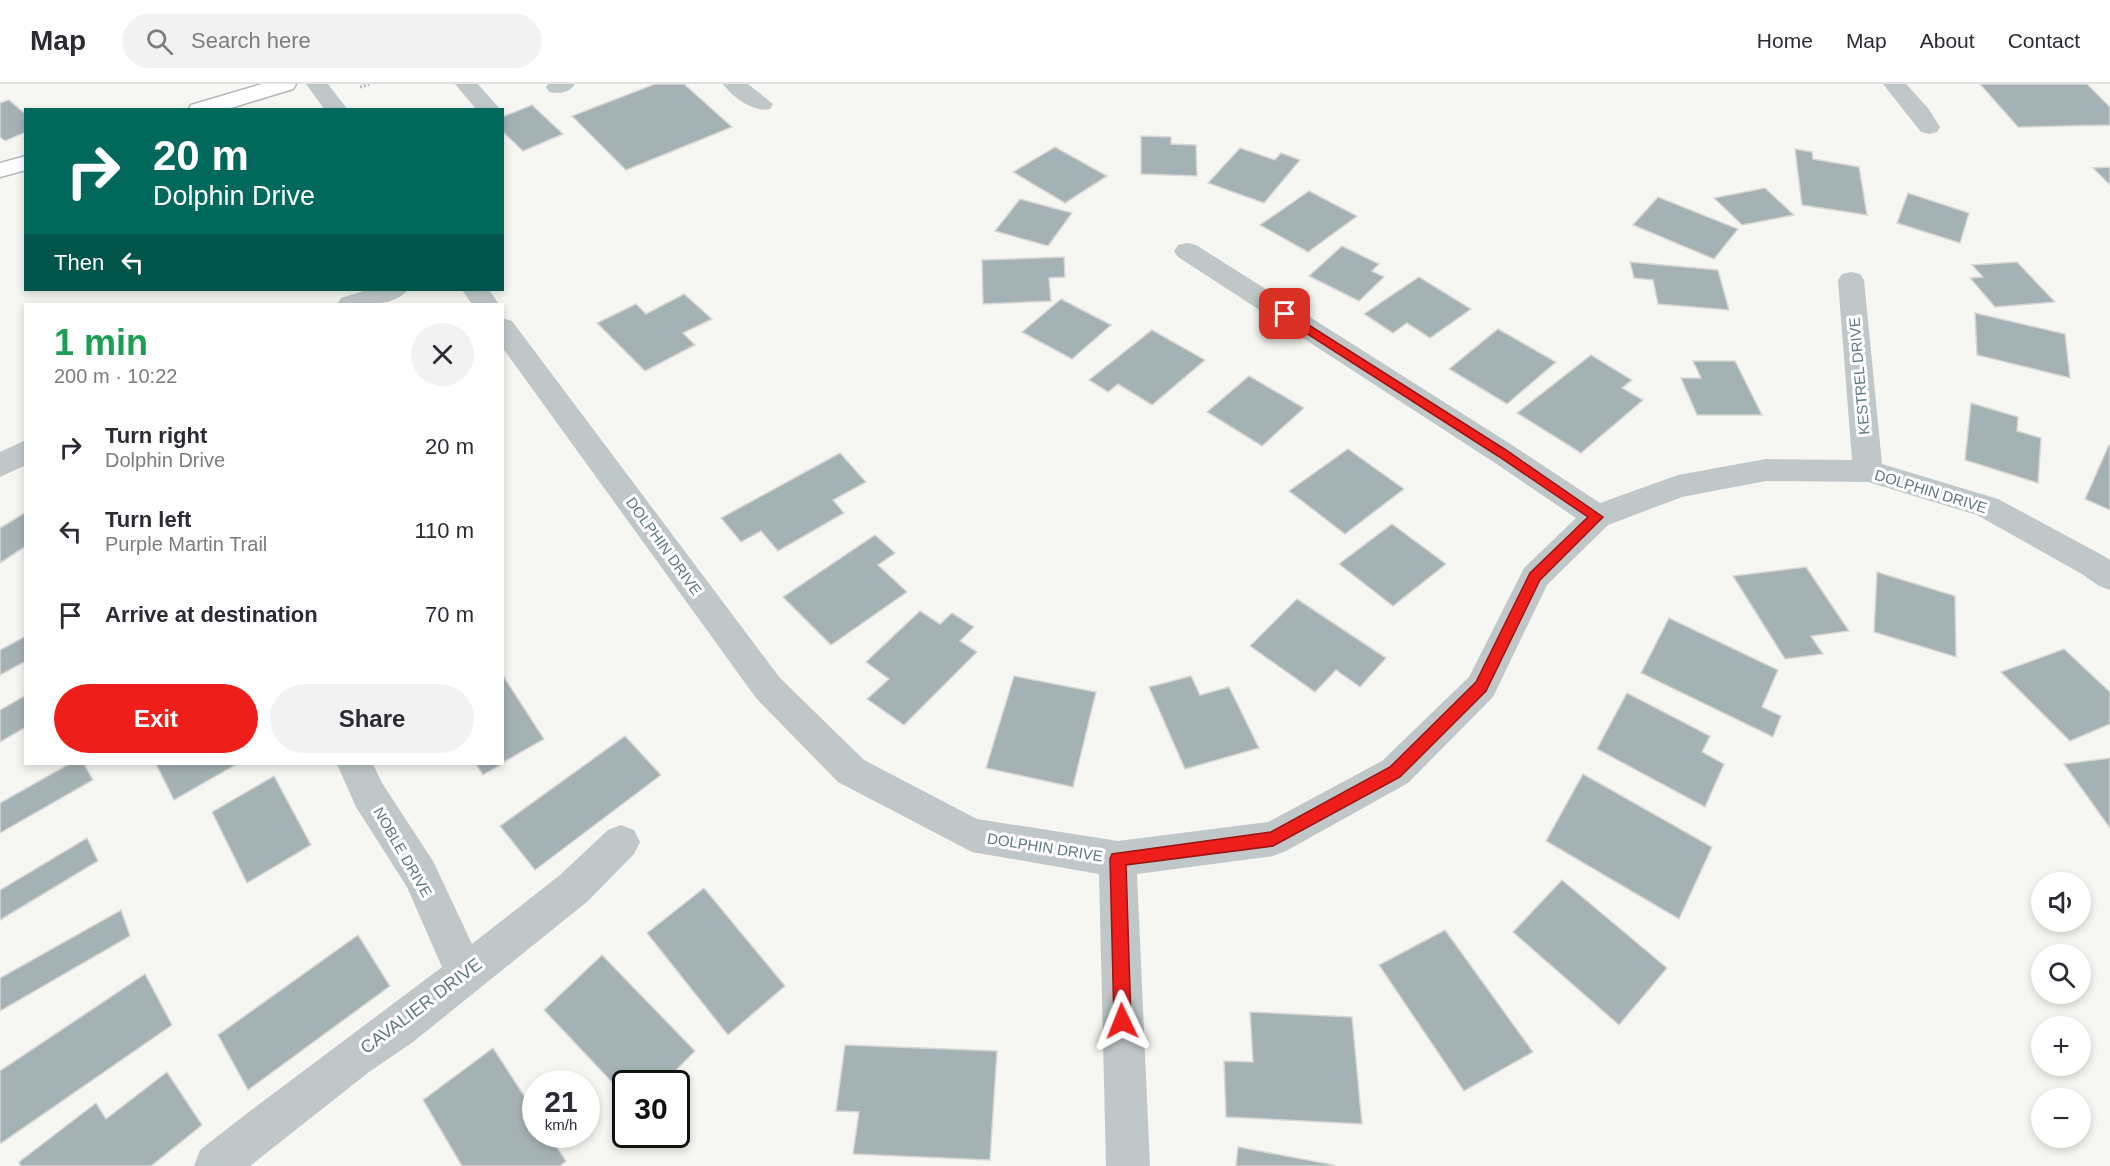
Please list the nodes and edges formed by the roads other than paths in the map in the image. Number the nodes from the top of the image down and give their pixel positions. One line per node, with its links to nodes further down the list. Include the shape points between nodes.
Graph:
1 (285, 84): 7 (main road)
2 (316, 84): 8 (street)
3 (466, 84): 9 (street)
4 (734, 84): 6 (street)
5 (1894, 84): 10 (street)
6 (762, 104)
7 (206, 108)
8 (335, 108)
9 (488, 108)
10 (1929, 127)
11 (24, 164): 12 (main road)
12 (0, 170)
13 (1186, 251): 23 (street)
14 (1851, 280): 22 (street, KESTREL DRIVE)
15 (391, 291): 17 (street)
16 (476, 291): 18 (street)
17 (353, 303)
18 (485, 303)
19 (504, 330): 27 (street, DOLPHIN DRIVE, via 768,688 851,771 972,835)
20 (24, 452): 21 (street)
21 (0, 466)
22 (1868, 471): 23 (street, DOLPHIN DRIVE, via 1766,470 1678,486); 24 (street, DOLPHIN DRIVE, via 1987,507)
23 (1597, 517): 27 (street, DOLPHIN DRIVE, via 1535,577 1481,687 1395,772 1273,839)
24 (2110, 577)
25 (355, 765): 28 (street, NOBLE DRIVE, via 369,795 420,874)
26 (621, 842): 28 (street, CAVALIER DRIVE, via 574,888)
27 (1118, 859): 30 (street)
28 (465, 973): 29 (street, CAVALIER DRIVE)
29 (216, 1166)
30 (1128, 1166)

